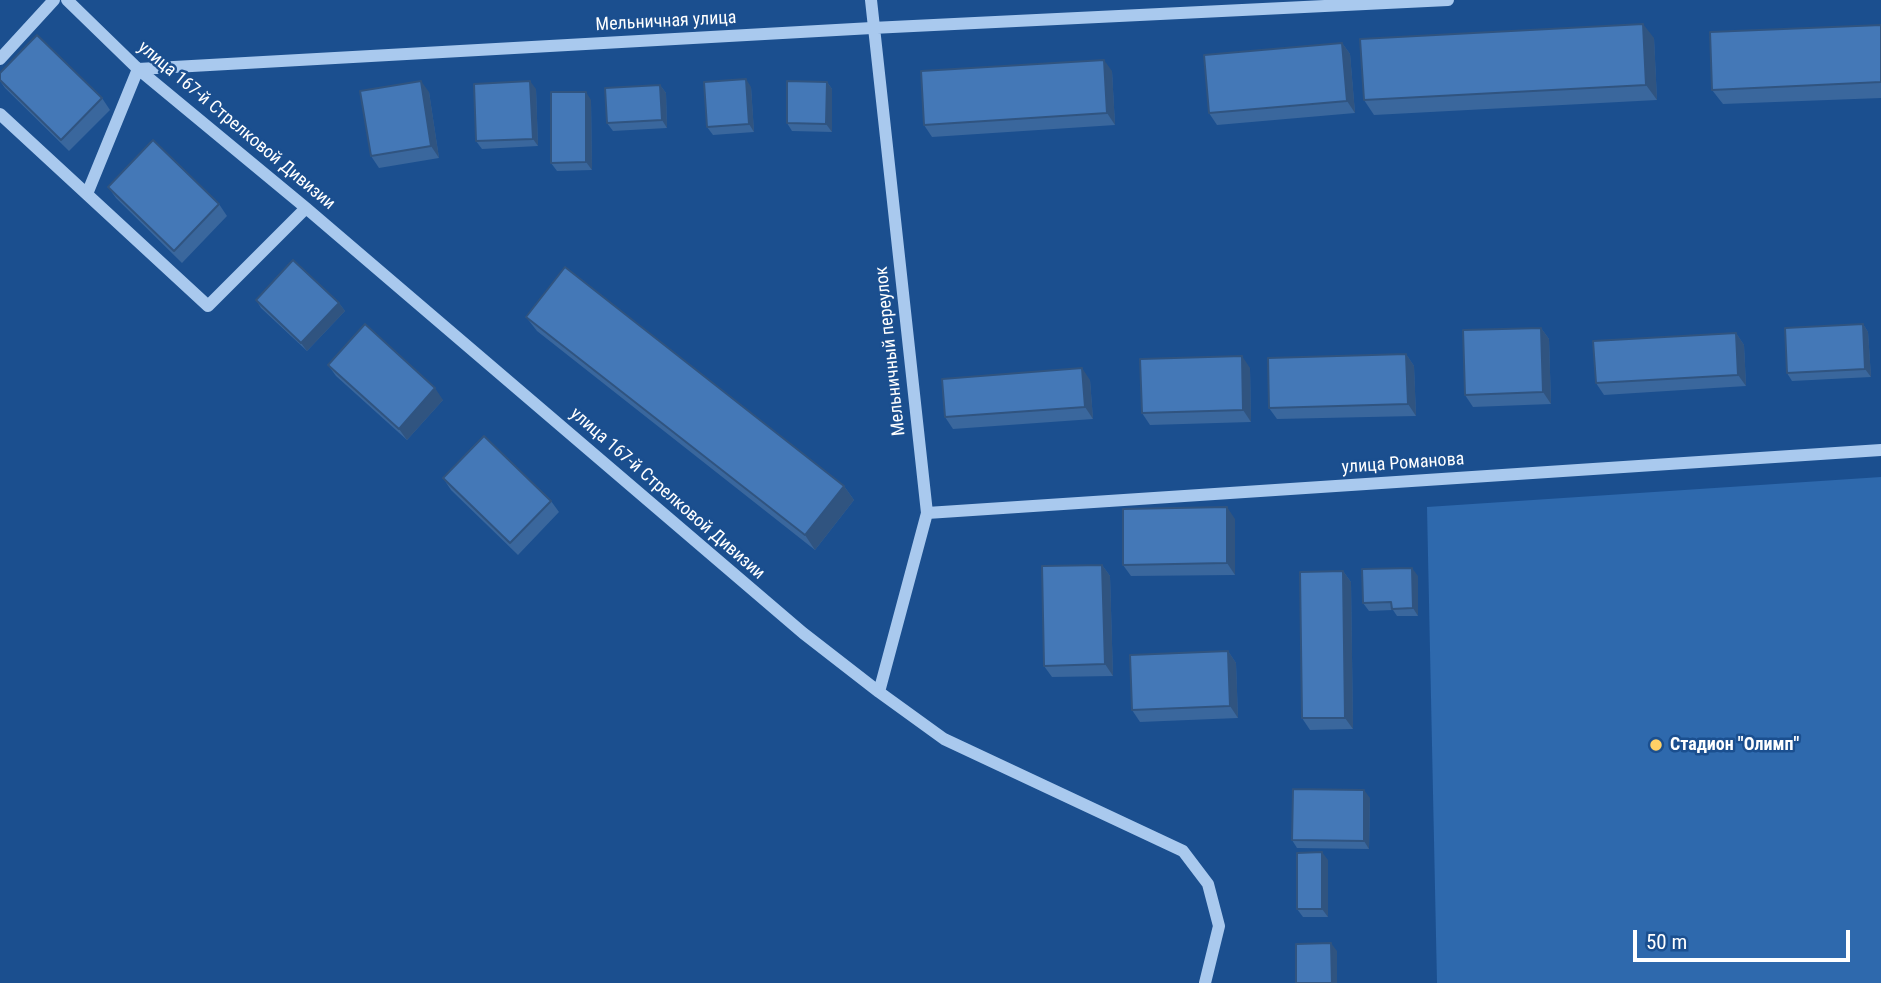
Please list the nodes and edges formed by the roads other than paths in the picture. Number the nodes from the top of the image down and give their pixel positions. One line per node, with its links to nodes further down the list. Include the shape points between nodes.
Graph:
1 (54, 0): 6 (street)
2 (67, 0): 7 (street, улица 167-й Стрелковой Дивизии)
3 (871, 0): 5 (street, Мельничный переулок)
4 (1448, 0): 5 (street, Мельничная улица)
5 (873, 28): 7 (street, Мельничная улица); 12 (street, Мельничный переулок)
6 (0, 59)
7 (138, 69): 9 (street); 10 (street, улица 167-й Стрелковой Дивизии)
8 (0, 114): 9 (street)
9 (87, 194): 10 (street, via 208,306)
10 (306, 208): 13 (street, улица 167-й Стрелковой Дивизии, via 803,633)
11 (1881, 450): 12 (street, улица Романова)
12 (927, 513): 13 (street, Мельничный переулок)
13 (879, 692): 14 (street, улица 167-й Стрелковой Дивизии, via 944,739 1183,851 1208,884 1219,926)
14 (1205, 983)

